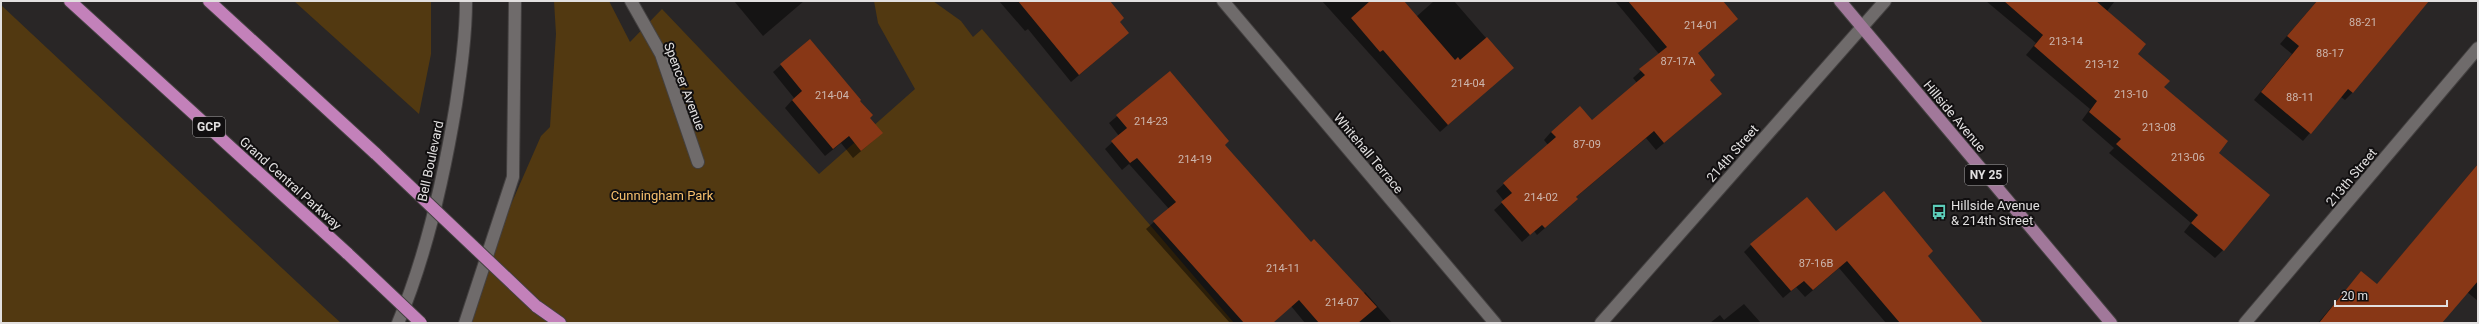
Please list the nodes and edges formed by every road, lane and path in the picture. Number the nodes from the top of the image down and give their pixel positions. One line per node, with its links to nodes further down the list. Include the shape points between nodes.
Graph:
1 (70, 1): 14 (highway, Grand Central Parkway / GCP, bridge)
2 (209, 1): 12 (highway, bridge, via 376,154)
3 (466, 1): 13 (street, Bell Boulevard, via 460,77 450,140 421,257)
4 (515, 1): 15 (street, via 513,177)
5 (632, 1): 11 (street, Spencer Avenue, via 661,54)
6 (1223, 1): 18 (street, Whitehall Terrace)
7 (1840, 1): 9 (main road, Hillside Avenue / NY 25)
8 (1885, 1): 9 (street, 214th Street)
9 (1862, 27): 19 (street, 214th Street); 20 (main road, Hillside Avenue / NY 25)
10 (2478, 48): 21 (street, 213th Street)
11 (698, 162)
12 (536, 306): 16 (highway); 17 (highway)
13 (398, 323)
14 (421, 323)
15 (465, 323)
16 (552, 323)
17 (560, 323)
18 (1495, 323)
19 (1601, 323)
20 (2111, 323)
21 (2245, 323)

